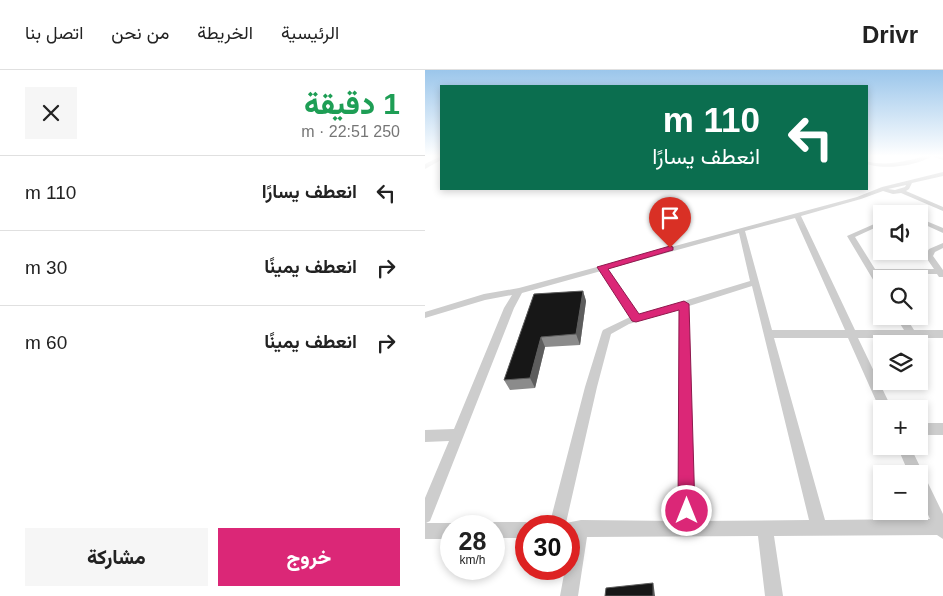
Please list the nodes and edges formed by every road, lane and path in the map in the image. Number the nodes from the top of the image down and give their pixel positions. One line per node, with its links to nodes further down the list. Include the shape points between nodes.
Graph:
1 (924, 181): 2 (street)
2 (906, 187): 3 (street, via 898,184); 4 (street); 6 (street)
3 (884, 188): 4 (street); 5 (street)
4 (893, 192): 5 (street)
5 (868, 194): 7 (street)
6 (943, 209)
7 (797, 214): 10 (street); 25 (street)
8 (928, 224): 11 (street)
9 (873, 226): 14 (street, via 851,236)
10 (741, 229): 13 (street); 17 (street)
11 (943, 231)
12 (943, 246): 15 (street, via 929,256)
13 (602, 267): 18 (street); 21 (street)
14 (871, 271): 15 (street); 16 (street)
15 (942, 273)
16 (873, 274)
17 (755, 282): 19 (street); 23 (street)
18 (519, 291): 20 (street, via 485,297); 31 (street, via 509,308)
19 (684, 304): 21 (street); 36 (street)
20 (425, 315)
21 (636, 319): 34 (street, via 614,327 605,335)
22 (906, 325): 27 (street)
23 (769, 334): 25 (street); 37 (street)
24 (943, 334): 27 (street)
25 (853, 335): 26 (street); 28 (street)
26 (873, 335)
27 (912, 335)
28 (882, 400)
29 (928, 429): 30 (street)
30 (943, 429)
31 (458, 435): 32 (street); 35 (street)
32 (425, 436)
33 (928, 499): 40 (street)
34 (560, 515)
35 (425, 516)
36 (687, 528): 38 (street); 39 (street)
37 (819, 528): 39 (street); 40 (street)
38 (580, 529)
39 (765, 529): 45 (street)
40 (942, 529)
41 (440, 530): 42 (street)
42 (425, 531)
43 (570, 580): 44 (street)
44 (569, 596)
45 (774, 596)

